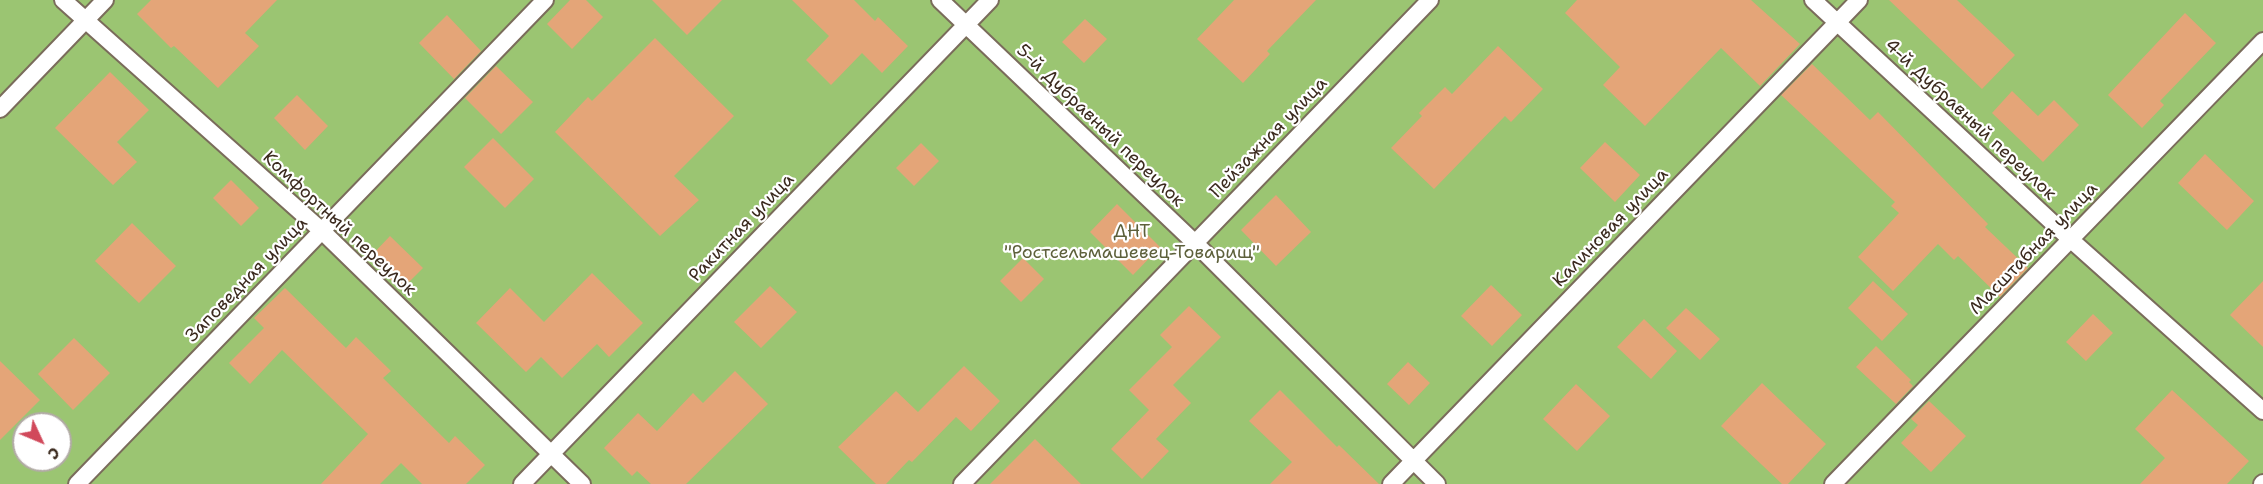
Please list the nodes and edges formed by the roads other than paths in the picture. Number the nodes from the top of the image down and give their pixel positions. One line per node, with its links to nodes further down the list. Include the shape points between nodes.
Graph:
1 (63, 0): 9 (lane, Комфортный переулок)
2 (105, 0): 9 (lane)
3 (544, 0): 14 (lane, Заповедная улица)
4 (940, 0): 11 (lane, 5-й Дубравный переулок)
5 (990, 0): 11 (lane, Ракитная улица)
6 (1430, 0): 16 (lane, Пейзажная улица)
7 (1813, 0): 10 (lane, 4-й Дубравный переулок)
8 (1859, 0): 10 (lane, Калиновая улица)
9 (85, 21): 13 (lane); 14 (lane, Комфортный переулок)
10 (1837, 23): 15 (lane, 4-й Дубравный переулок); 19 (lane, Калиновая улица)
11 (966, 25): 16 (lane, 5-й Дубравный переулок); 18 (lane, Ракитная улица)
12 (2263, 41): 15 (lane, Масштабная улица)
13 (0, 109)
14 (322, 231): 18 (lane, Комфортный переулок); 20 (lane, Заповедная улица)
15 (2070, 239): 17 (lane, 4-й Дубравный переулок); 26 (lane, Масштабная улица)
16 (1195, 243): 19 (lane, 5-й Дубравный переулок); 23 (lane, Пейзажная улица)
17 (2263, 411)
18 (551, 454): 21 (lane, Ракитная улица); 22 (lane, Комфортный переулок)
19 (1413, 462): 24 (lane, Калиновая улица); 25 (lane, 5-й Дубравный переулок)
20 (77, 484)
21 (522, 484)
22 (582, 484)
23 (962, 484)
24 (1391, 484)
25 (1437, 484)
26 (1833, 484)

